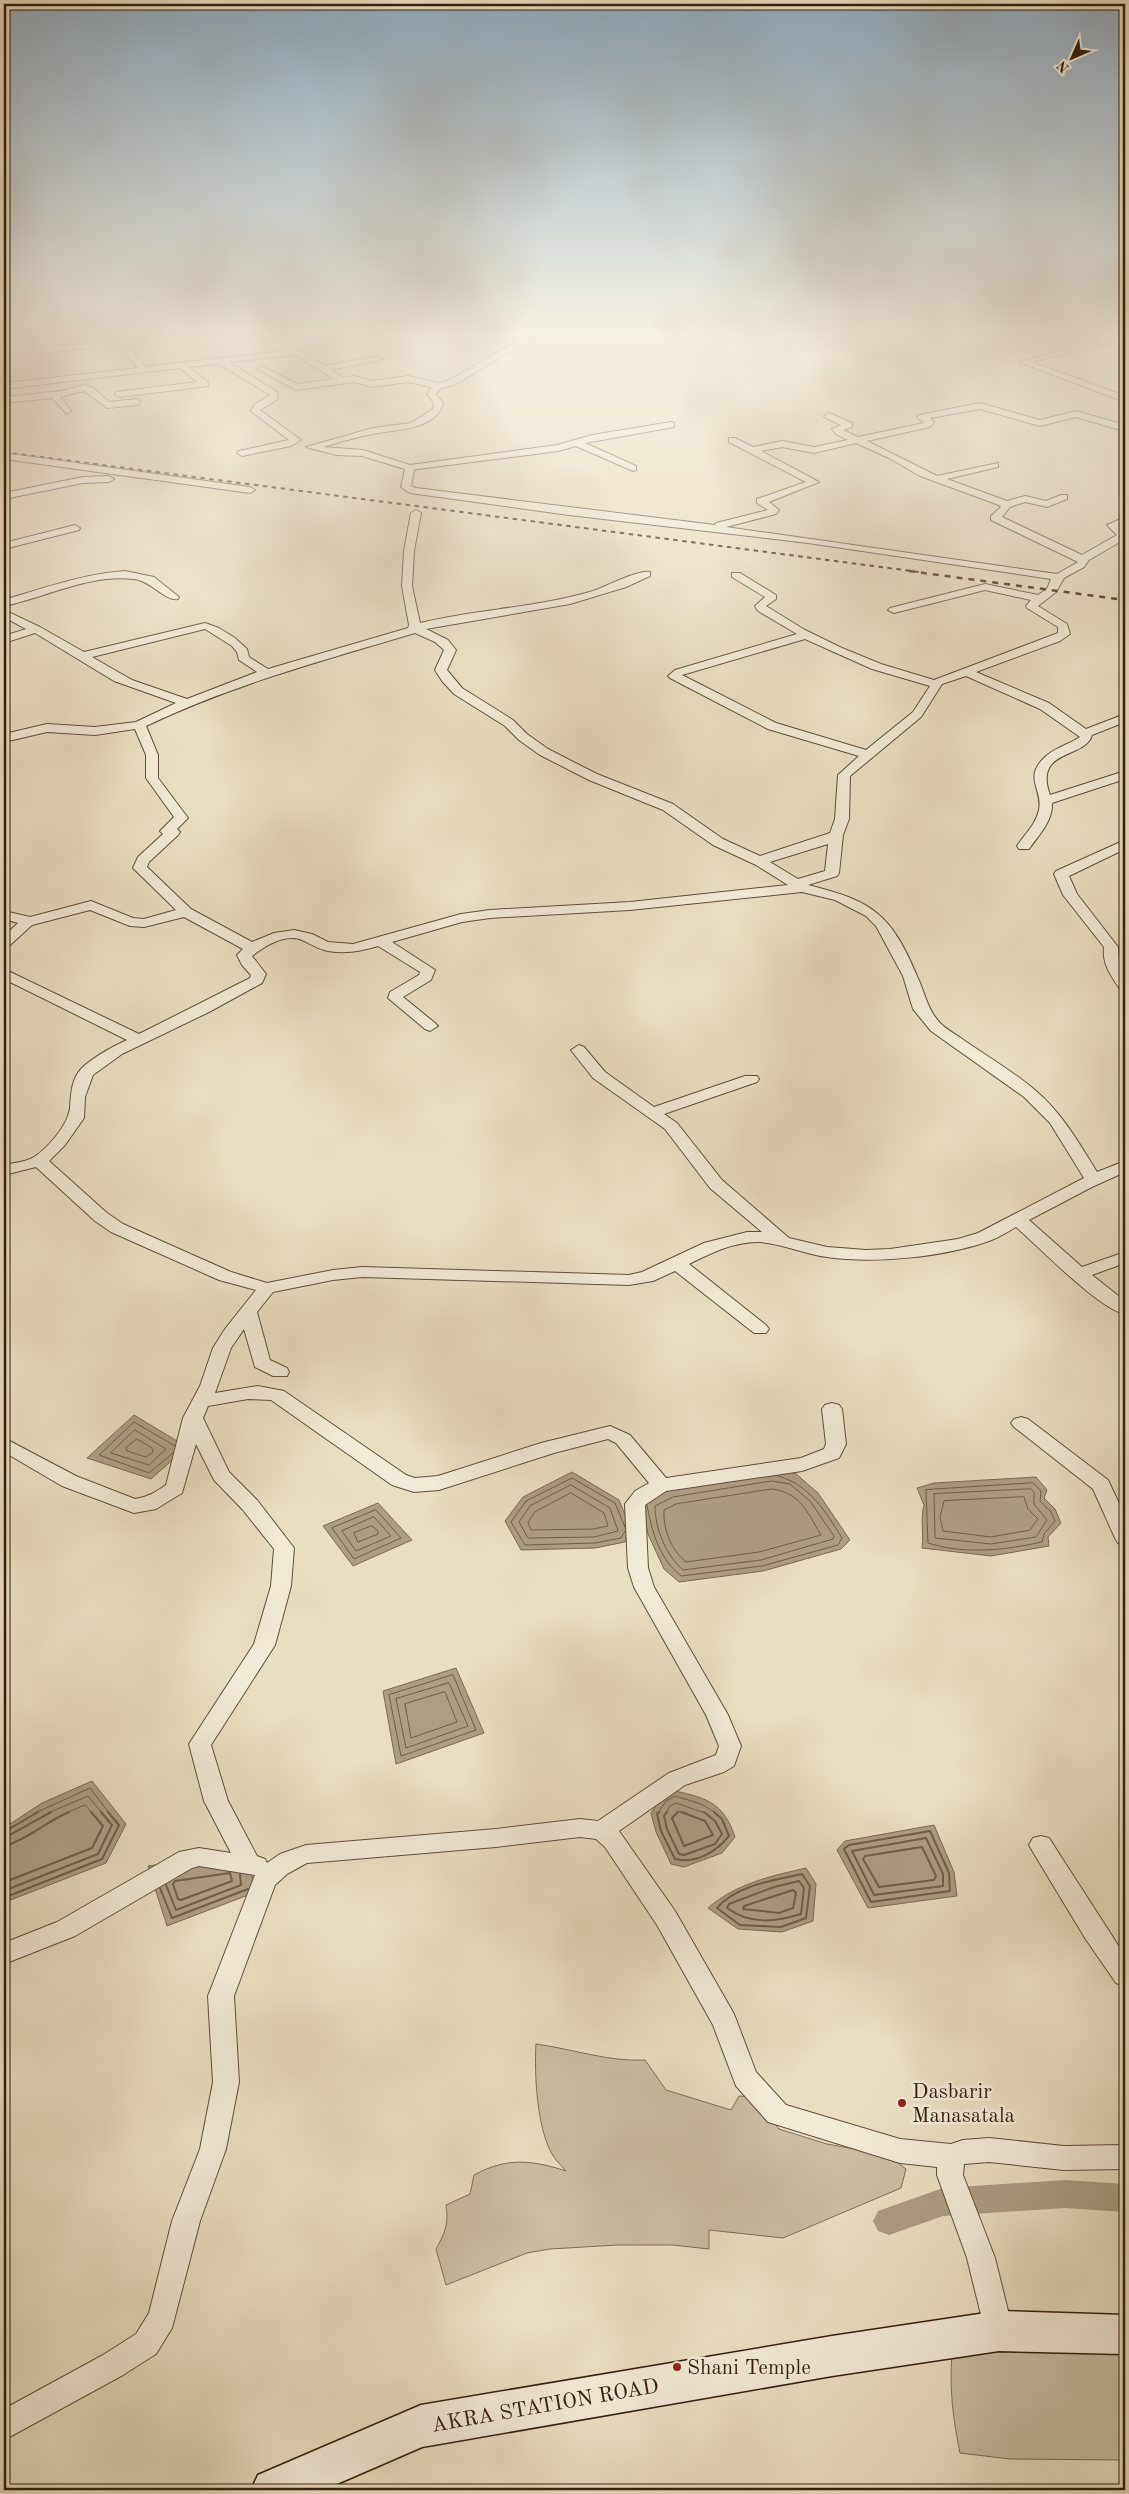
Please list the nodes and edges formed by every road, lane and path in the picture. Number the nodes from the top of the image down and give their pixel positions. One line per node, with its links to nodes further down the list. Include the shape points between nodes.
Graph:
1 (263, 448): 11 (street)
2 (318, 448): 16 (street, via 364,452)
3 (555, 448): 16 (street)
4 (590, 448): 17 (street)
5 (750, 448): 10 (street)
6 (761, 448): 10 (street)
7 (805, 448): 8 (street)
8 (822, 448)
9 (874, 448): 18 (street)
10 (753, 450): 26 (street, via 814,482 761,501 774,510 772,512)
11 (242, 453)
12 (4, 456): 13 (street)
13 (16, 458): 14 (street); 20 (street)
14 (4, 464)
15 (995, 465): 18 (street)
16 (410, 468): 26 (street, via 406,487 413,491)
17 (633, 468)
18 (936, 479): 23 (street)
19 (168, 488): 21 (street, via 97,479)
20 (250, 490)
21 (4, 496)
22 (1064, 497): 23 (street, via 1047,504 1025,499)
23 (1005, 505): 29 (street, via 1006,508 994,518)
24 (416, 513): 38 (street, via 407,586)
25 (1125, 520): 29 (street, via 1112,525 1123,536)
26 (710, 527): 32 (street)
27 (75, 528): 28 (street)
28 (4, 546)
29 (1083, 560): 32 (street, via 1082,564)
30 (646, 574): 38 (street, via 563,602)
31 (736, 574): 40 (street, via 773,598 760,606 763,609)
32 (1058, 577): 34 (street, via 1052,590)
33 (174, 596): 35 (street, via 146,578 126,575 96,577)
34 (1040, 599): 36 (street, via 985,587); 43 (street, via 1031,606 1063,626 1064,634)
35 (4, 603)
36 (894, 610)
37 (4, 613): 39 (street)
38 (415, 628): 44 (street); 57 (street, via 448,646 450,650 442,670 458,691 509,723 544,752 593,777 668,807 718,842)
39 (36, 629): 41 (street); 42 (street)
40 (807, 635): 45 (street); 51 (street, via 674,676 754,718 797,735)
41 (4, 640)
42 (83, 656): 44 (street, via 205,626 234,642 243,651 246,661); 46 (street, via 110,674 167,698)
43 (964, 671): 45 (street); 49 (street, via 1030,700)
44 (268, 673): 46 (street)
45 (930, 683): 51 (street, via 917,714)
46 (188, 703): 48 (street)
47 (1125, 718): 49 (street)
48 (139, 725): 50 (street, via 96,731 47,728); 59 (street, via 152,755 152,778 181,818 143,860 140,868)
49 (1084, 734): 53 (street, via 1084,740 1065,749 1044,767 1040,782)
50 (4, 738)
51 (858, 751): 54 (street, via 844,775 842,820)
52 (1125, 775): 53 (street)
53 (1045, 801): 55 (street, via 1041,823)
54 (836, 835): 57 (street); 58 (street, via 832,873)
55 (1024, 846)
56 (1123, 847): 65 (street, via 1061,874 1070,895 1111,947 1110,959)
57 (761, 862): 58 (street)
58 (799, 886): 61 (street, via 650,905 490,914 461,918); 74 (street, via 840,896 871,913 892,941 910,976 921,1009 936,1028 1030,1094 1056,1120)
59 (186, 912): 60 (street, via 144,923 130,922 90,905); 63 (street)
60 (18, 918): 62 (street)
61 (380, 941): 63 (street, via 367,946 338,948 303,935 284,934); 66 (street, via 428,970 426,977 395,998)
62 (4, 943)
63 (252, 948): 67 (street, via 244,955 260,974 257,980)
64 (4, 974): 67 (street)
65 (1125, 986)
66 (430, 1026)
67 (139, 1040): 71 (street, via 87,1072 77,1097 76,1118 59,1142)
68 (579, 1050): 70 (street, via 599,1075)
69 (751, 1079): 70 (street)
70 (654, 1112): 76 (street, via 671,1126 716,1184)
71 (39, 1161): 73 (street); 80 (street, via 117,1228 225,1276)
72 (1125, 1166): 74 (street)
73 (4, 1170)
74 (1094, 1180): 75 (street)
75 (1018, 1220): 76 (street, via 984,1237 959,1244 890,1254 827,1252); 79 (street)
76 (784, 1242): 78 (street, via 747,1237 710,1247)
77 (1125, 1257): 79 (street)
78 (675, 1262): 80 (street, via 647,1277 629,1280 362,1272); 83 (street)
79 (1079, 1274): 81 (street)
80 (267, 1288): 82 (street)
81 (1125, 1309)
82 (248, 1312): 84 (street, via 262,1363); 86 (street, via 222,1348)
83 (760, 1329)
84 (280, 1372)
85 (832, 1409): 89 (street, via 836,1444 832,1453 822,1458 802,1464)
86 (197, 1410): 88 (street, via 175,1488 149,1504 134,1506 69,1481); 89 (street, via 250,1392 277,1395 399,1480 414,1485 439,1483 610,1432 623,1439); 93 (street, via 221,1475 284,1548 281,1586 264,1645 200,1744 216,1801)
87 (1021, 1424): 90 (street, via 1101,1485)
88 (4, 1444)
89 (661, 1485): 91 (street, via 635,1504 638,1568 644,1587 717,1715 730,1746 726,1760 677,1779)
90 (1125, 1538)
91 (602, 1831): 94 (street, via 580,1828 306,1854 286,1860); 98 (street, via 613,1840 666,1918 725,2022 745,2078 778,2114)
92 (1042, 1845): 96 (street)
93 (249, 1864): 94 (street); 95 (street, via 199,1857 188,1859 66,1929)
94 (275, 1868): 101 (street, via 265,1880 221,1996 226,2082 213,2149 186,2221 162,2318 146,2344)
95 (4, 1954)
96 (1125, 1976)
97 (1125, 2157): 98 (street, via 1056,2157 962,2151)
98 (950, 2166): 99 (street, via 981,2258)
99 (998, 2331): 100 (main road, AKRA STATION ROAD); 102 (main road, AKRA STATION ROAD, via 421,2426)
100 (1125, 2335)
101 (4, 2426)
102 (273, 2490)

